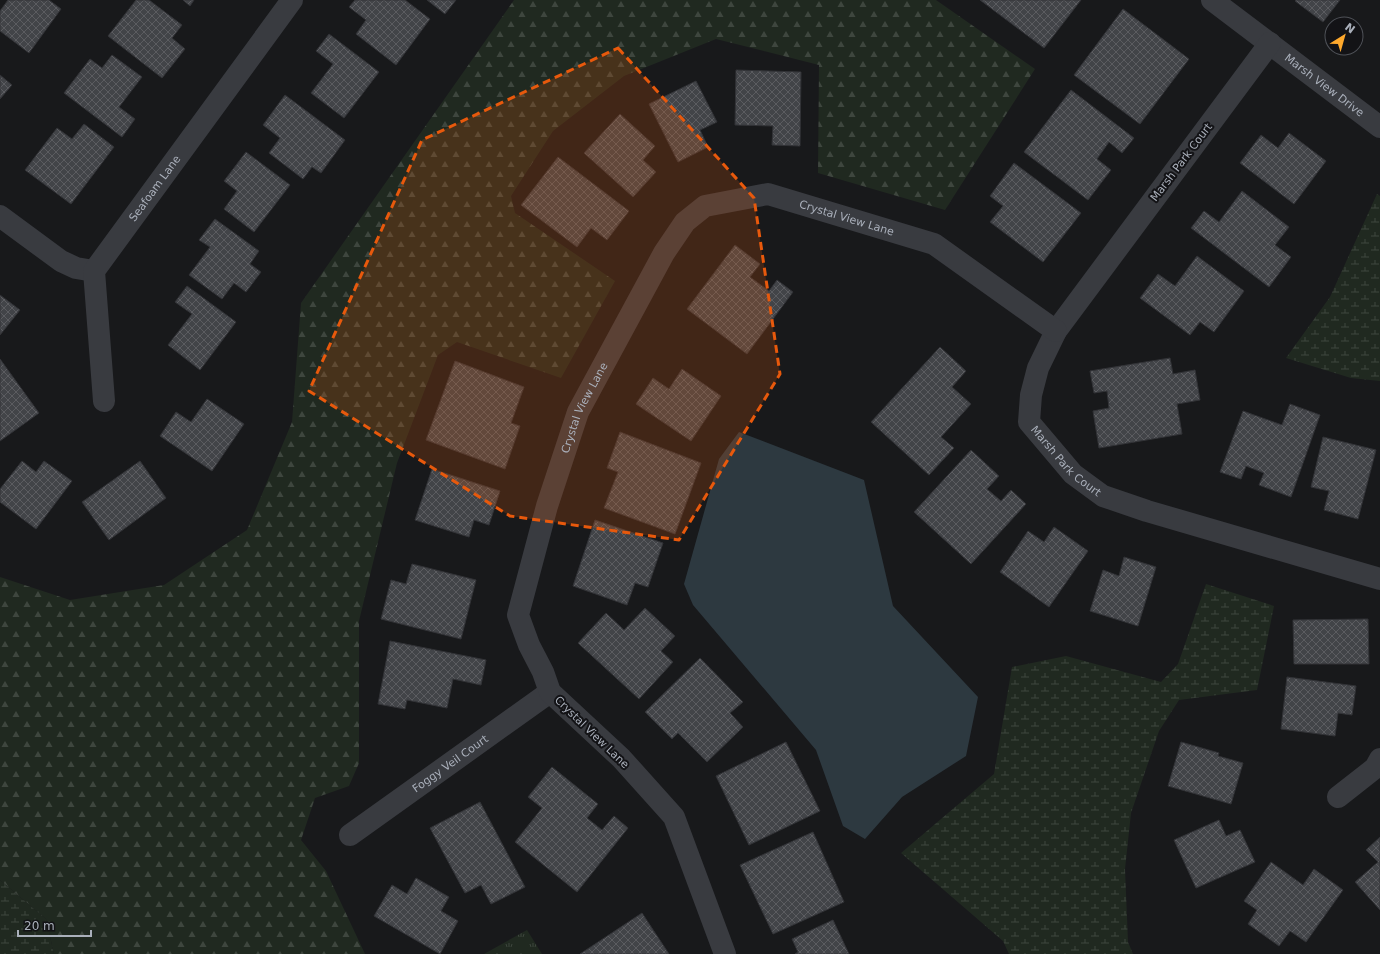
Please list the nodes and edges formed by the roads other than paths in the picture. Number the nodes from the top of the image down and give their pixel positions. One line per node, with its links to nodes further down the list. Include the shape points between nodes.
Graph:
1 (292, 0): 6 (street, Seafoam Lane)
2 (1212, 0): 3 (street, Marsh View Drive)
3 (1270, 42): 4 (street, Marsh View Drive); 7 (street, Marsh Park Court)
4 (1380, 127)
5 (0, 216): 6 (street, via 61,261 76,268)
6 (94, 271): 8 (street)
7 (1056, 331): 9 (street, Marsh Park Court, via 1038,368 1030,395 1029,422 1073,474 1103,496); 10 (street, Crystal View Lane, via 934,244 768,194 705,206 685,222 664,253 578,412 547,506 518,615)
8 (104, 401)
9 (1380, 579)
10 (550, 692): 13 (street, Foggy Veil Court); 14 (street, Crystal View Lane, via 621,758 674,818)
11 (1380, 759): 12 (street, via 1375,768)
12 (1338, 798)
13 (350, 835)
14 (725, 954)

